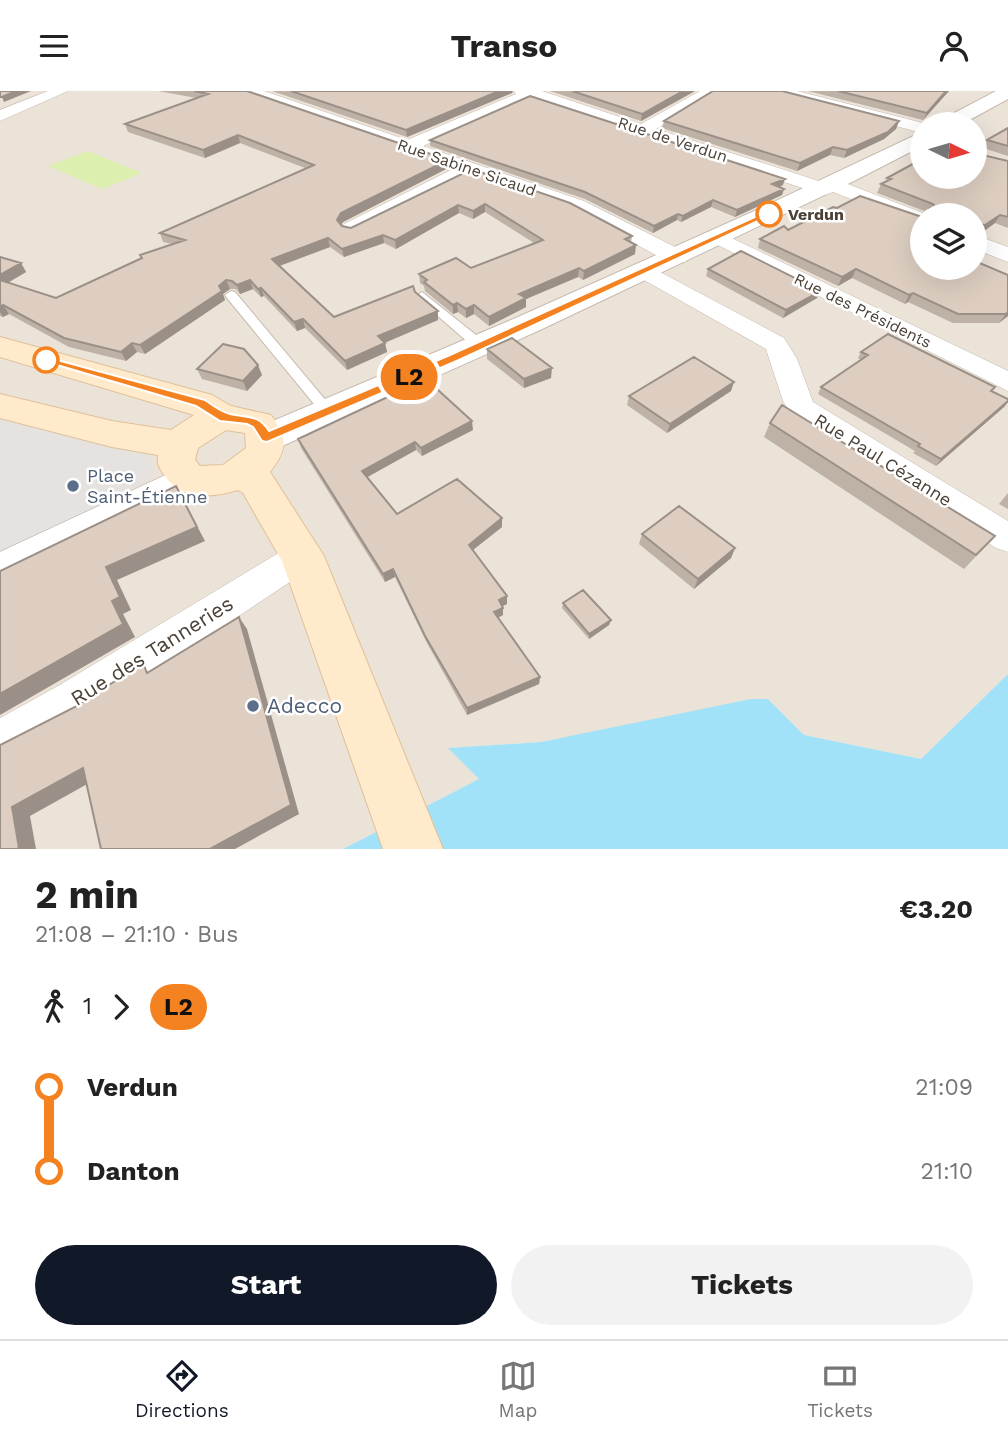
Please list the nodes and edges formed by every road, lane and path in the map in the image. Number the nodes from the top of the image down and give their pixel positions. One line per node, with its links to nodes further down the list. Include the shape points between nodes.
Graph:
1 (61, 91): 8 (street)
2 (250, 91): 12 (street, Rue Sabine Sicaud)
3 (711, 91): 10 (street)
4 (780, 91): 9 (street)
5 (528, 92): 10 (street, Rue de Verdun); 12 (street)
6 (1008, 92): 7 (street)
7 (970, 112)
8 (0, 116)
9 (910, 125)
10 (643, 130): 14 (street, Rue de Verdun)
11 (910, 144): 14 (street)
12 (408, 146): 13 (street, Rue Sabine Sicaud)
13 (470, 168): 16 (street); 20 (street, Rue Sabine Sicaud, via 577,205)
14 (829, 187): 15 (street, Rue de Verdun); 17 (street)
15 (910, 217)
16 (351, 228)
17 (717, 237): 20 (street); 26 (street, Rue des Présidents)
18 (987, 246): 19 (street)
19 (1008, 255)
20 (677, 257): 21 (street)
21 (645, 271): 24 (street); 33 (street, Rue Paul Cézanne, via 775,344 802,409)
22 (231, 295): 28 (lane)
23 (422, 296): 24 (lane)
24 (481, 346): 28 (street)
25 (0, 348): 29 (main road, via 200,403)
26 (1008, 382)
27 (0, 405): 31 (main road, via 111,434)
28 (328, 412): 30 (street)
29 (225, 418): 30 (main road, via 248,419); 31 (main road, via 198,428)
30 (267, 437): 32 (main road, via 261,456)
31 (183, 461): 32 (main road, via 213,481); 35 (street)
32 (242, 473): 34 (main road, via 257,483)
33 (1008, 538)
34 (302, 557): 36 (street, Rue des Tanneries); 37 (main road)
35 (0, 569)
36 (0, 742)
37 (413, 849)

